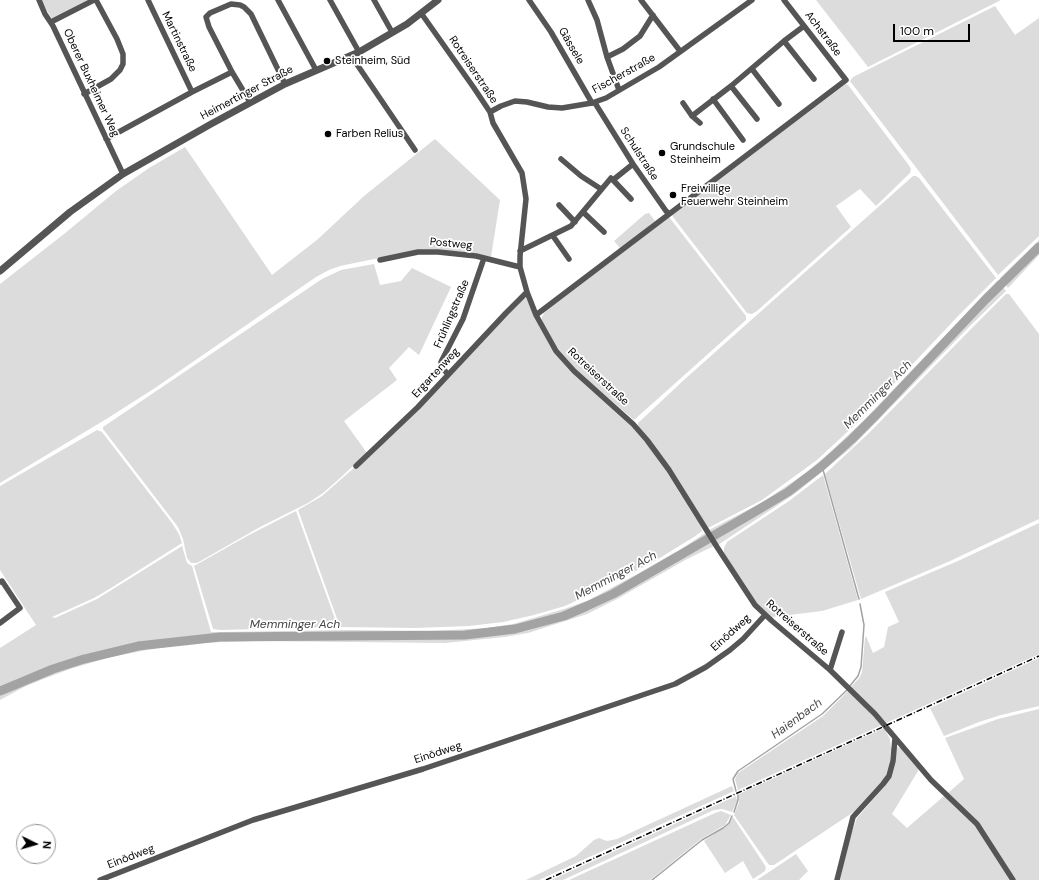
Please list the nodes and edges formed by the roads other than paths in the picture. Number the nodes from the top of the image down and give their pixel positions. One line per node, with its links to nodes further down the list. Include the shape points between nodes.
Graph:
1 (39, 0): 15 (street, Oberer Buxheimer Weg)
2 (95, 0): 15 (street); 31 (street, via 117,39 122,64 112,79)
3 (148, 0): 30 (street, Martinstraße)
4 (278, 0): 23 (street)
5 (330, 0): 20 (street)
6 (374, 0): 17 (street)
7 (438, 0): 13 (street, Heimertinger Straße)
8 (529, 0): 34 (street, Gässele, via 552,32)
9 (588, 0): 22 (street, via 597,20)
10 (640, 0): 14 (street)
11 (752, 0): 19 (street, Fischerstraße)
12 (784, 0): 16 (street, Achstraße)
13 (421, 13): 17 (street, Heimertinger Straße); 37 (street, Rotreiserstraße)
14 (653, 15): 19 (street); 22 (street, via 640,36)
15 (51, 22): 31 (street, Oberer Buxheimer Weg)
16 (804, 26): 18 (street); 52 (street, Achstraße, via 846,80)
17 (392, 32): 20 (street, Heimertinger Straße)
18 (784, 41): 24 (street); 26 (street)
19 (680, 51): 29 (street, Fischerstraße, via 659,67)
20 (359, 52): 21 (street, Heimertinger Straße)
21 (350, 56): 23 (street, Heimertinger Straße); 43 (street)
22 (607, 57): 29 (street)
23 (316, 70): 27 (street, Heimertinger Straße)
24 (752, 70): 28 (street); 36 (street)
25 (232, 72): 27 (street, via 206,17 210,13 235,4 244,7 251,14); 30 (street); 33 (street)
26 (814, 79)
27 (285, 84): 33 (street, Heimertinger Straße)
28 (731, 86): 32 (street); 39 (street)
29 (619, 90): 34 (street, Fischerstraße)
30 (192, 92): 41 (street)
31 (84, 94): 41 (street, Oberer Buxheimer Weg)
32 (713, 99): 38 (street); 42 (street)
33 (250, 102): 46 (street, Heimertinger Straße)
34 (594, 103): 37 (street, Fischerstraße, via 555,108 515,101); 45 (street, Schulstraße)
35 (683, 103): 38 (street)
36 (779, 104)
37 (490, 112): 56 (street, Rotreiserstraße, via 493,123 510,150 524,180 526,208)
38 (692, 116): 40 (street)
39 (757, 119)
40 (700, 123)
41 (106, 139): 46 (street, Oberer Buxheimer Weg)
42 (743, 140)
43 (414, 150)
44 (561, 159): 48 (street)
45 (633, 164): 47 (street); 52 (street, Schulstraße)
46 (123, 174): 61 (street, Heimertinger Straße, via 70,212)
47 (613, 180): 48 (street, via 611,178); 49 (street)
48 (601, 189): 51 (street)
49 (631, 199)
50 (559, 205): 53 (street)
51 (583, 212): 53 (street); 54 (street)
52 (669, 214): 63 (street)
53 (575, 222): 55 (street)
54 (604, 232)
55 (552, 236): 56 (street); 58 (street)
56 (520, 252): 60 (street, Rotreiserstraße)
57 (484, 258): 59 (street, Postweg, via 429,252); 60 (street, Postweg); 64 (street, Frühlingstraße, via 463,319 442,362 442,368)
58 (569, 259)
59 (380, 260)
60 (520, 267): 62 (street, Rotreiserstraße)
61 (0, 271)
62 (527, 292): 63 (street, Rotreiserstraße); 64 (street, Ergartenweg)
63 (536, 315): 67 (street, Rotreiserstraße, via 566,363 647,440 751,599)
64 (448, 374): 65 (street, Ergartenweg, via 411,414)
65 (356, 466)
66 (0, 582): 68 (street, via 2,581 20,608)
67 (765, 615): 70 (street, Rotreiserstraße); 72 (street, Einödweg, via 743,639 724,654 675,684 423,769 253,820)
68 (0, 623)
69 (842, 632): 70 (street, Rotreiserstraße)
70 (830, 670): 71 (street, Rotreiserstraße, via 875,714)
71 (895, 738): 73 (street, via 889,776 853,817); 74 (street, Rotreiserstraße, via 921,770 977,824)
72 (100, 880)
73 (837, 880)
74 (1013, 880)

